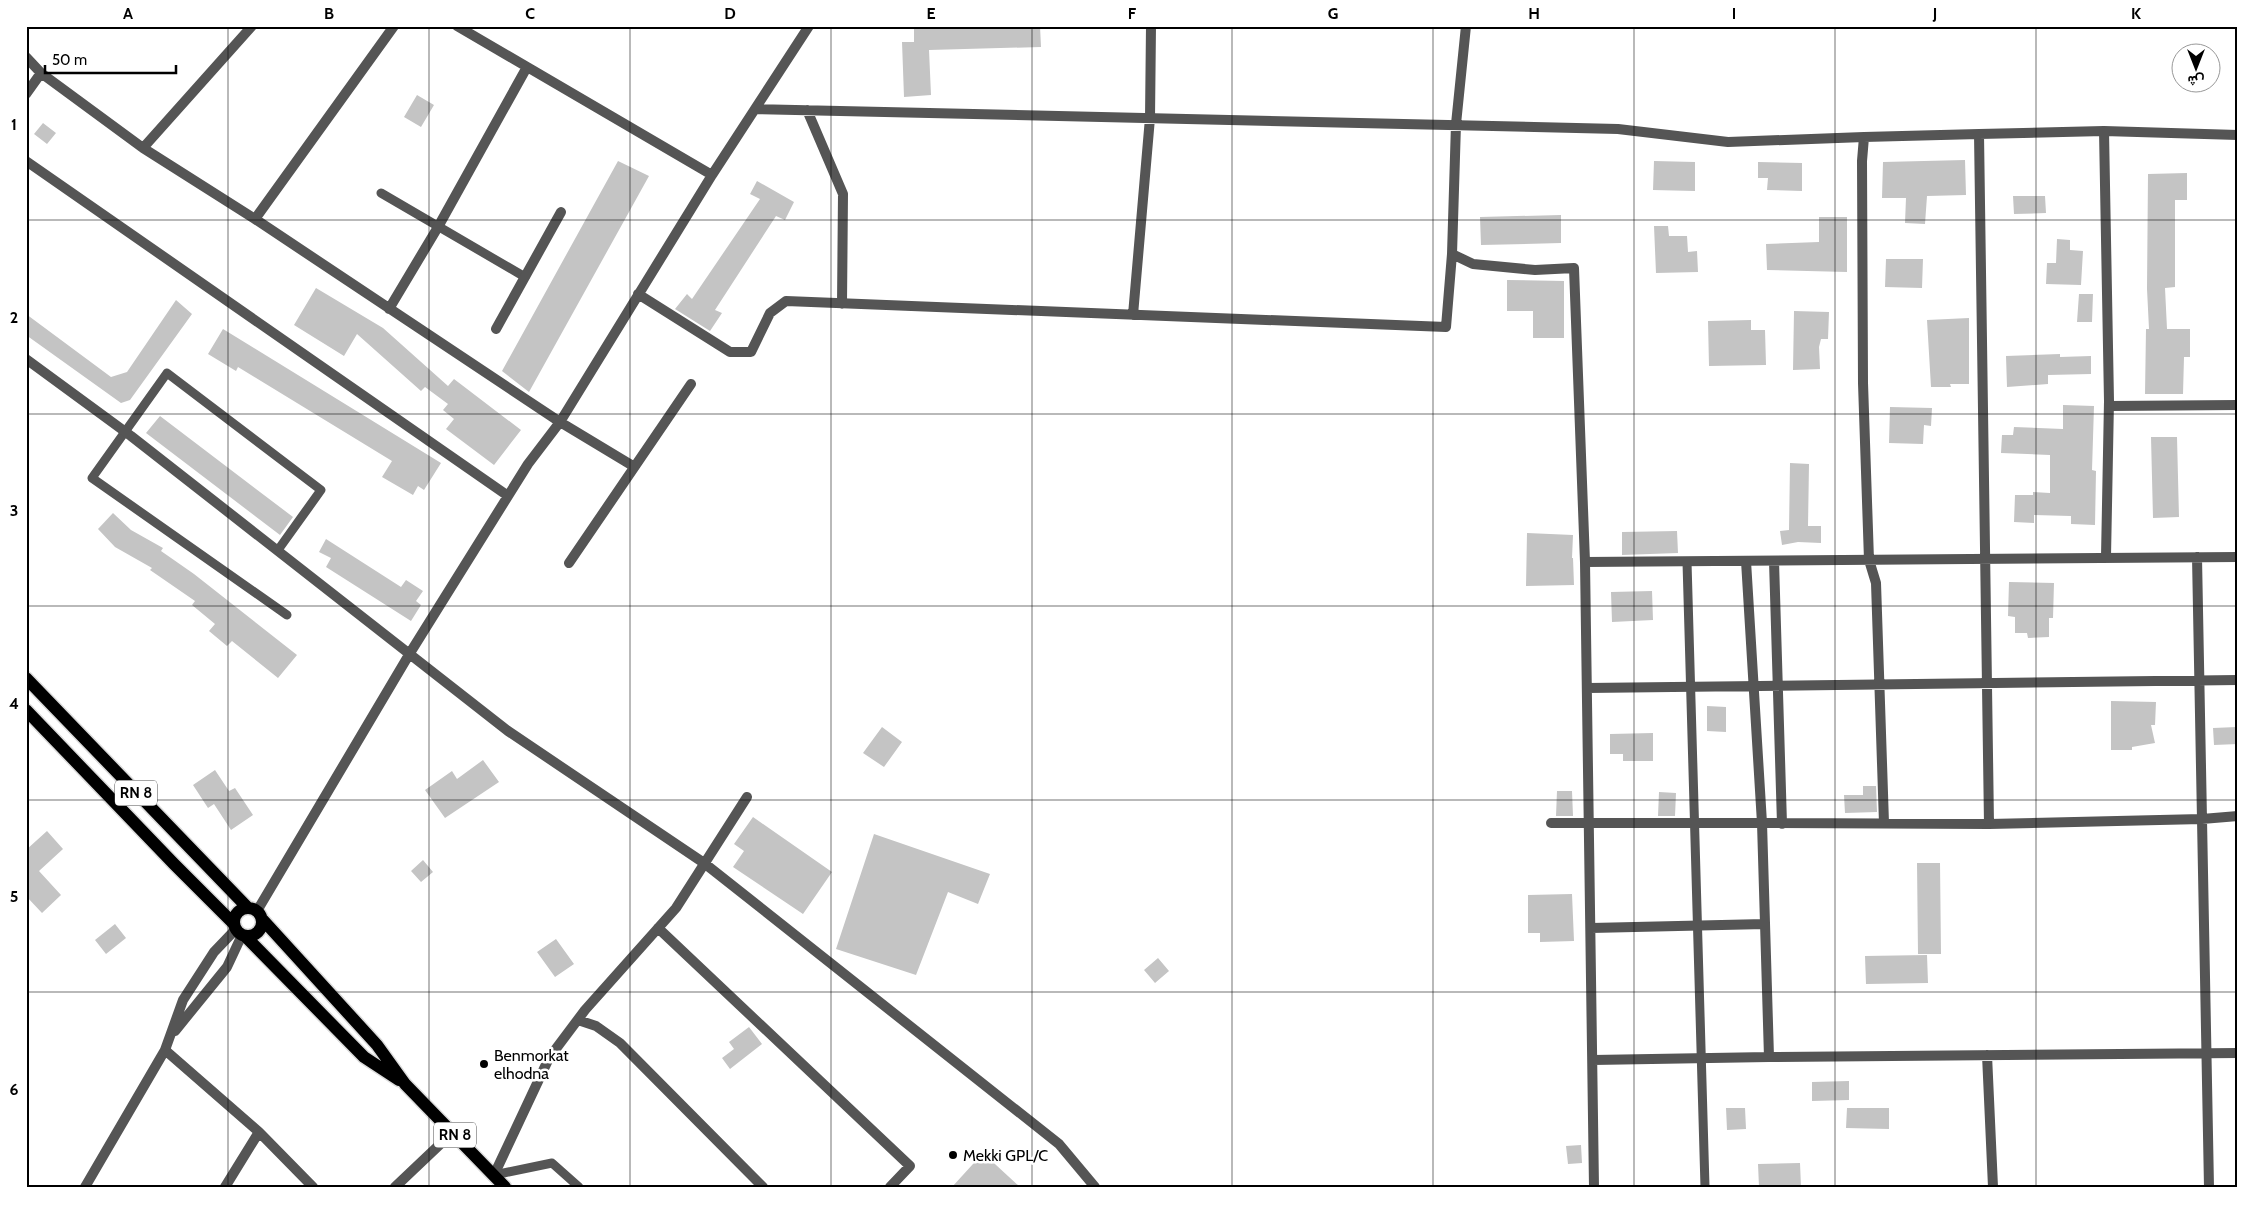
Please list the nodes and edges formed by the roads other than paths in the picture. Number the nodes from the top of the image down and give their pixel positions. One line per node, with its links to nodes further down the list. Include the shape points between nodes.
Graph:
1 (252, 26): 19 (street)
2 (394, 26): 24 (street)
3 (457, 26): 8 (street)
4 (809, 26): 11 (street)
5 (1150, 26): 13 (street)
6 (1466, 26): 14 (street)
7 (26, 57): 9 (street)
8 (526, 67): 21 (street); 25 (street)
9 (41, 73): 10 (street); 19 (street)
10 (26, 94)
11 (755, 109): 12 (street); 21 (street)
12 (807, 110): 13 (street); 29 (street, via 843,194)
13 (1150, 118): 14 (street); 31 (street)
14 (1456, 124): 18 (street, via 1618,129 1728,142); 26 (street)
15 (2104, 131): 16 (street); 17 (street); 35 (street)
16 (1980, 134): 18 (street); 45 (street)
17 (2238, 135)
18 (1864, 137): 46 (street, via 1863,383)
19 (143, 148): 24 (street)
20 (26, 161): 40 (street)
21 (712, 175): 28 (street)
22 (381, 193): 25 (lane)
23 (561, 212): 27 (street)
24 (255, 219): 30 (street)
25 (438, 227): 27 (lane); 30 (street)
26 (1452, 254): 31 (street, via 1446,327); 49 (street, via 1473,264 1535,270 1574,268)
27 (525, 277): 32 (street)
28 (638, 294): 29 (street, via 730,352 751,352 770,313 786,301); 37 (street)
29 (842, 304): 31 (street)
30 (389, 309): 37 (street)
31 (1132, 315)
32 (496, 328)
33 (26, 359): 38 (street)
34 (691, 384): 39 (street)
35 (2109, 406): 36 (street); 42 (street)
36 (2238, 406)
37 (560, 422): 39 (street); 40 (street)
38 (124, 431): 41 (street); 41 (lane, via 167,373 321,490); 52 (lane, via 92,478)
39 (633, 466): 51 (street)
40 (508, 496): 53 (street)
41 (278, 550): 53 (street)
42 (2106, 557): 43 (street); 45 (street)
43 (2197, 557): 44 (street); 56 (street)
44 (2238, 557)
45 (1986, 559): 46 (street); 57 (street)
46 (1869, 560): 48 (street); 58 (street, via 1876,583)
47 (1746, 561): 48 (street); 50 (street); 59 (street)
48 (1774, 561): 60 (street)
49 (1585, 562): 50 (street); 62 (street)
50 (1687, 562): 61 (lane)
51 (569, 563)
52 (287, 615)
53 (410, 653): 74 (street, via 508,731); 75 (street)
54 (26, 678): 75 (main road, RN 8)
55 (2238, 680): 56 (street)
56 (2200, 681): 57 (street); 66 (street)
57 (1985, 684): 58 (street); 73 (street)
58 (1882, 685): 60 (street); 71 (street)
59 (1753, 686): 60 (street); 61 (street); 70 (street)
60 (1778, 686): 72 (street)
61 (1690, 687): 62 (street); 69 (lane)
62 (1587, 688): 68 (street)
63 (26, 710): 80 (main road, RN 8)
64 (747, 797): 74 (street)
65 (2238, 816): 66 (street)
66 (2202, 819): 73 (street); 85 (street)
67 (1551, 823): 68 (street)
68 (1589, 823): 69 (street); 79 (street)
69 (1694, 823): 70 (street); 77 (lane)
70 (1762, 823): 72 (street); 76 (street)
71 (1884, 823): 72 (street); 73 (street)
72 (1782, 824)
73 (1988, 824)
74 (704, 863): 78 (street, via 676,908); 102 (street, via 1059,1144)
75 (256, 913): 80 (main road, via 237,913); 80 (main road, via 258,932 252,936); 90 (main road, RN 8, via 377,1044)
76 (1765, 924): 77 (street); 87 (street)
77 (1697, 926): 79 (street); 88 (lane)
78 (658, 928): 81 (street); 101 (street, via 910,1166)
79 (1591, 928): 89 (street)
80 (239, 931): 82 (street, via 227,967); 82 (street, via 214,952 183,1000); 90 (main road, RN 8, via 364,1057)
81 (578, 1020): 93 (street, via 549,1058); 100 (street, via 596,1026 620,1043)
82 (170, 1038): 83 (street)
83 (164, 1050): 91 (street); 94 (street)
84 (2238, 1053): 85 (street)
85 (2206, 1054): 86 (street); 106 (street)
86 (1987, 1055): 87 (street); 105 (street)
87 (1769, 1057): 88 (street)
88 (1701, 1058): 89 (street); 104 (lane)
89 (1593, 1060): 103 (street)
90 (405, 1084): 92 (main road, RN 8)
91 (258, 1132): 95 (street); 96 (street)
92 (453, 1132): 93 (main road, RN 8); 97 (street)
93 (494, 1175): 98 (main road, RN 8); 99 (lane, via 552,1163)
94 (85, 1187)
95 (225, 1187)
96 (312, 1187)
97 (395, 1187)
98 (505, 1187)
99 (579, 1187)
100 (763, 1187)
101 (890, 1187)
102 (1095, 1187)
103 (1594, 1187)
104 (1705, 1187)
105 (1993, 1187)
106 (2209, 1187)

